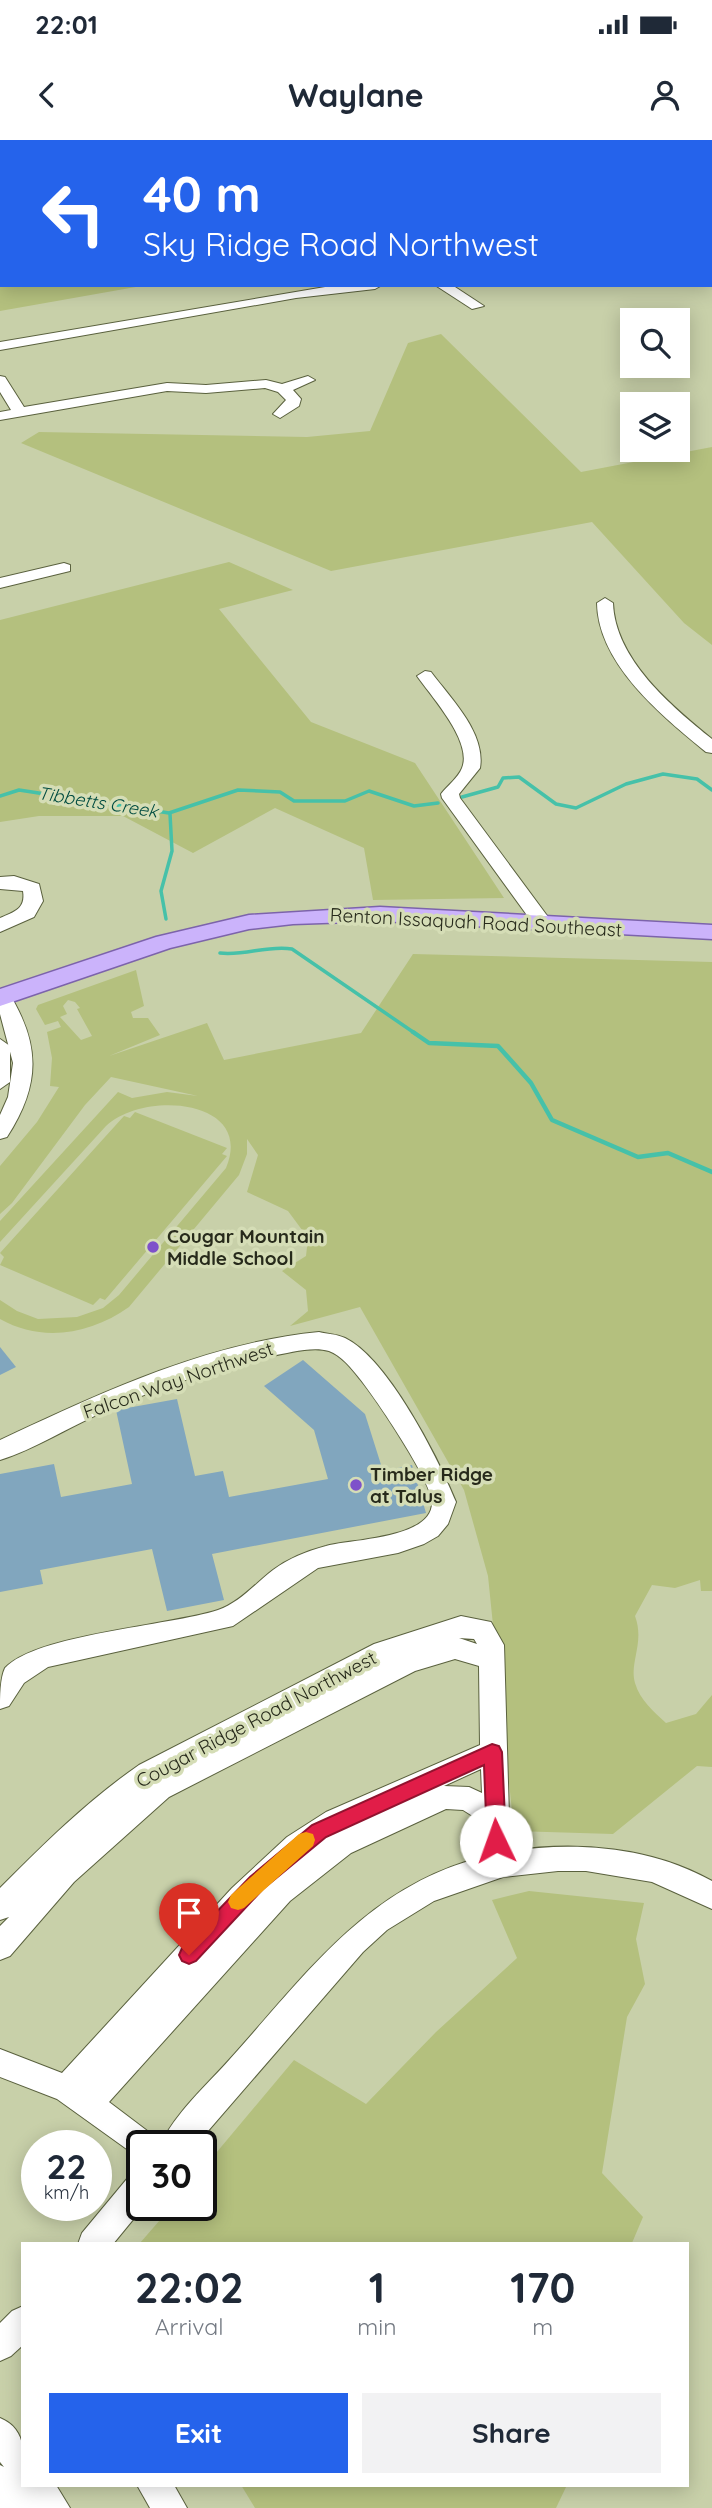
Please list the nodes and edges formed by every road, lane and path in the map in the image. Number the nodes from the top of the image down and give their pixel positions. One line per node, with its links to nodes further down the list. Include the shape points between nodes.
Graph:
1 (357, 287): 4 (street)
2 (445, 287): 3 (street)
3 (477, 306)
4 (0, 346)
5 (0, 380): 8 (street)
6 (308, 380): 7 (street)
7 (283, 388): 8 (street, via 266,384 155,388); 9 (street, via 294,402)
8 (20, 412): 10 (street)
9 (279, 414)
10 (0, 416)
11 (64, 568): 12 (street)
12 (0, 583)
13 (605, 603): 15 (street, via 608,628 630,667)
14 (425, 676): 17 (street, via 466,735 473,755 471,768 451,798)
15 (712, 748)
16 (0, 883): 18 (street, via 32,888 34,901 27,913)
17 (544, 925): 19 (main road, Renton Issaquah Road Southeast); 20 (main road, Renton Issaquah Road Southeast, via 346,914 249,922 164,942)
18 (0, 926)
19 (712, 932)
20 (0, 997): 23 (street, via 19,1032 24,1061 18,1100)
21 (0, 1046): 22 (street)
22 (0, 1082)
23 (0, 1132)
24 (0, 1451): 26 (street, Falcon Way Northwest, via 124,1394 291,1342 322,1340 338,1344 388,1399 444,1502 436,1526 414,1539 304,1562 224,1619 42,1658 15,1675)
25 (493, 1658): 27 (street, Cougar Ridge Road Northwest); 31 (street, Cougar Ridge Road Northwest, via 488,1636 471,1626 383,1652 137,1779 35,1868); 32 (street, Cougar Ridge Road Northwest, via 455,1648 408,1662 159,1788 64,1873)
26 (0, 1698)
27 (492, 1752): 28 (street, Cougar Ridge Road Northwest); 34 (street, via 336,1821 297,1846 242,1897)
28 (495, 1816): 29 (street, Cougar Ridge Road Northwest); 34 (street, via 469,1799 452,1796 331,1851 280,1892)
29 (498, 1865): 30 (street, via 569,1858 610,1860 652,1869); 35 (street, via 446,1882 376,1922)
30 (712, 1896)
31 (0, 1907)
32 (0, 1947)
33 (0, 2063): 34 (street)
34 (78, 2096): 36 (street)
35 (189, 2130)
36 (126, 2133)
37 (126, 2204): 38 (street)
38 (95, 2242)
39 (21, 2324): 40 (street)
40 (0, 2345)
41 (0, 2434): 42 (street)
42 (21, 2463)
43 (0, 2482): 46 (street)
44 (37, 2487): 47 (street)
45 (155, 2487): 48 (street)
46 (20, 2508)
47 (53, 2508)
48 (170, 2508)

